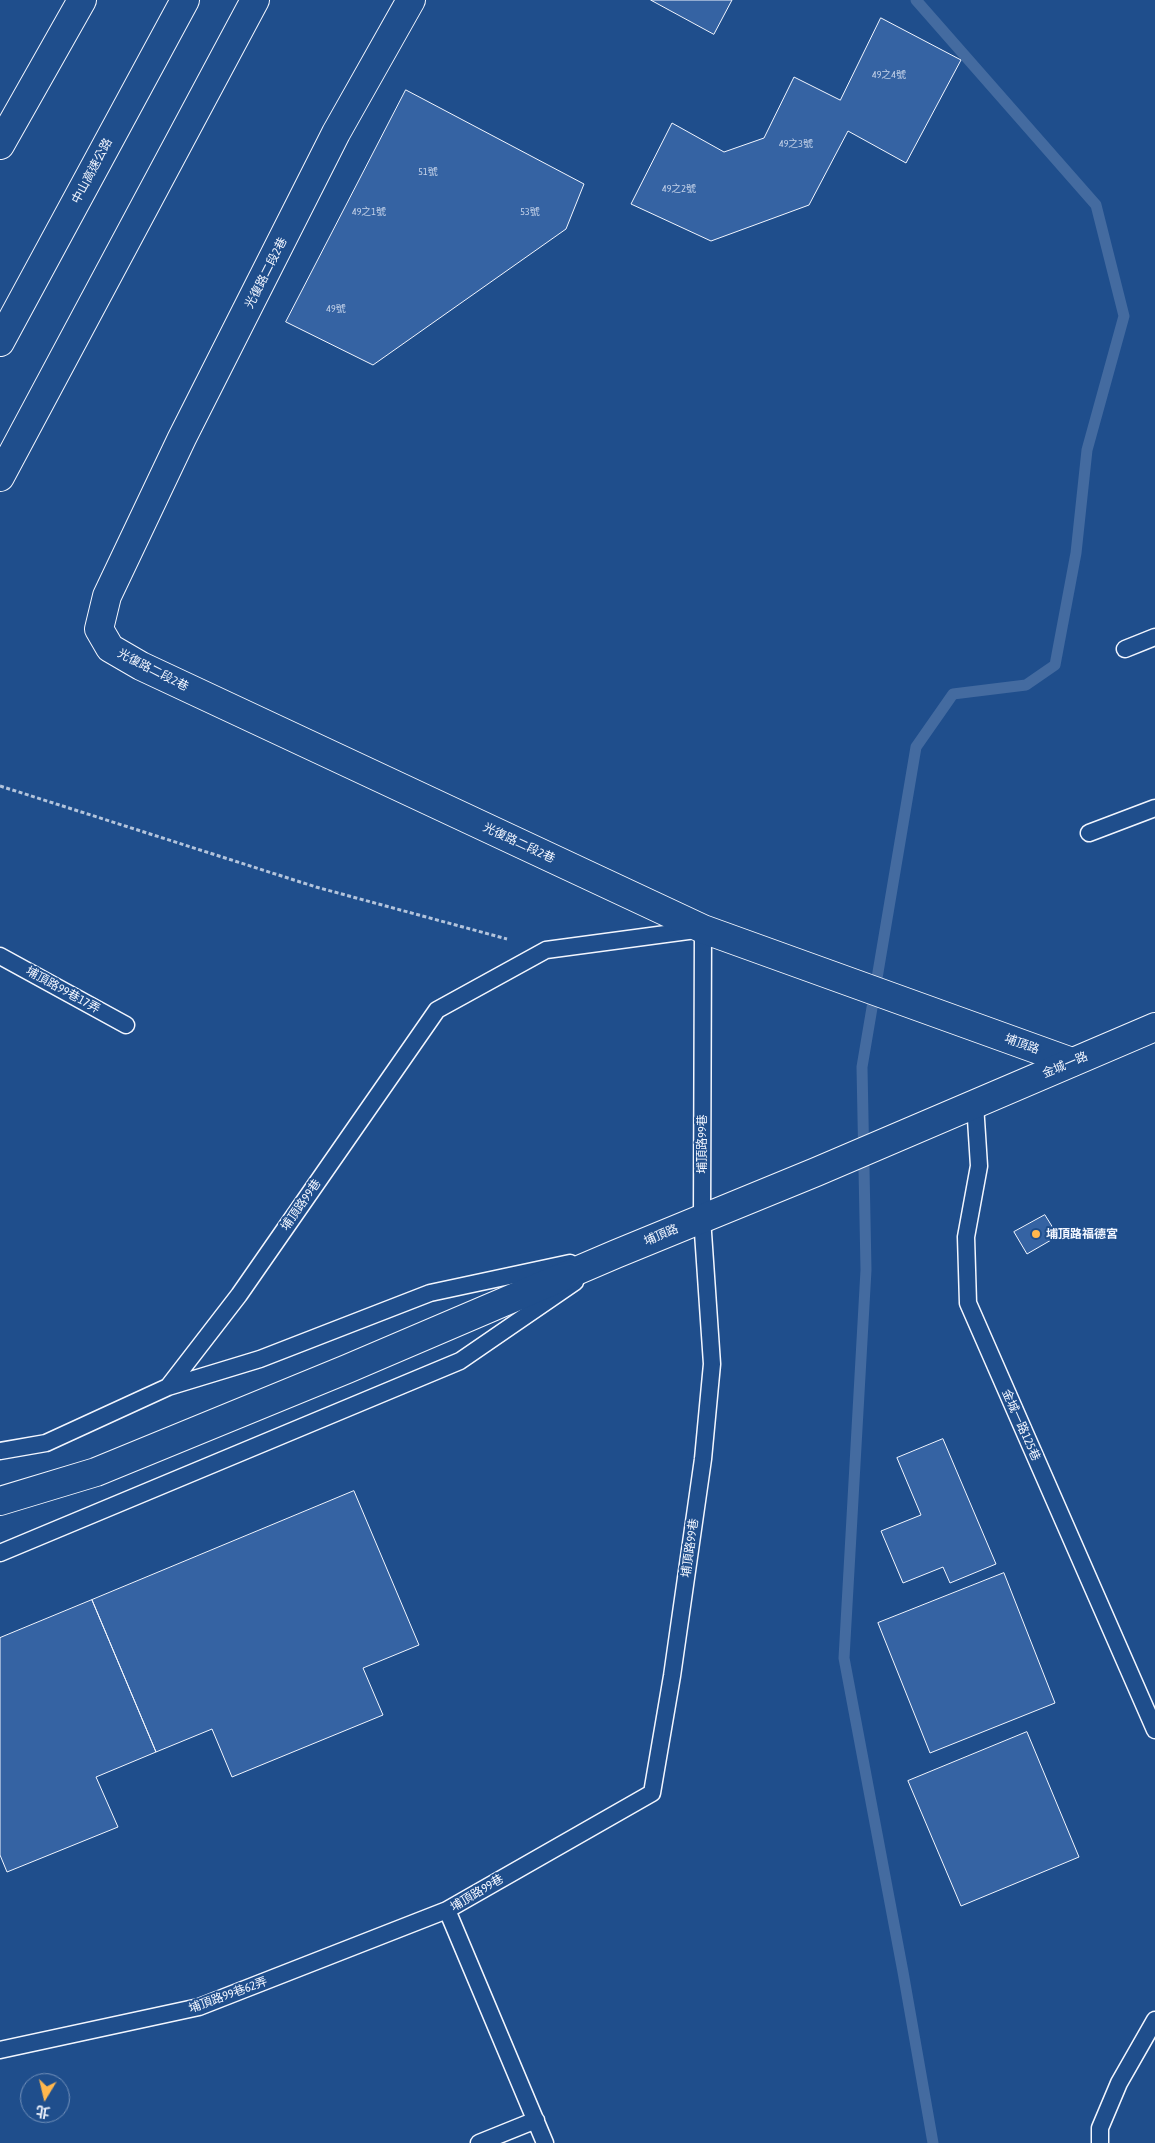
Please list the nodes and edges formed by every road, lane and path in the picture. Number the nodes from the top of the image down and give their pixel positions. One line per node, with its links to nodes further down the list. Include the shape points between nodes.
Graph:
1 (82, 0): 5 (main road)
2 (185, 0): 6 (main road, 中山高速公路)
3 (255, 0): 7 (main road)
4 (411, 0): 13 (main road, 光復路二段2巷, via 336,133 182,438 107,596 99,629 110,648 141,666)
5 (0, 145)
6 (0, 342)
7 (0, 477)
8 (1155, 637): 9 (lane)
9 (1125, 649)
10 (0, 786): 14 (path, via 316,887)
11 (1155, 808): 12 (lane)
12 (1089, 834)
13 (703, 929): 14 (lane, 埔頂路99巷); 16 (main road, 光復路二段2巷); 21 (lane, 埔頂路99巷)
14 (546, 950): 23 (lane, 埔頂路99巷, via 437,1010 239,1295)
15 (0, 956): 17 (lane, 埔頂路99巷17弄)
16 (831, 976): 19 (main road, 埔頂路)
17 (126, 1025)
18 (1155, 1027): 19 (main road, 金城一路)
19 (1072, 1062): 20 (main road, 金城一路)
20 (976, 1104): 21 (main road, 埔頂路); 27 (lane, 金城一路125巷, via 979,1166 966,1236 968,1303)
21 (702, 1218): 22 (main road, 埔頂路); 28 (lane, 埔頂路99巷, via 712,1364 692,1538 652,1793)
22 (616, 1254): 23 (lane, via 430,1293 260,1359); 25 (main road, 埔頂路, via 96,1472); 26 (lane, via 460,1362)
23 (168, 1386): 24 (lane, 埔頂路99巷, via 46,1443)
24 (0, 1451)
25 (0, 1501)
26 (0, 1553)
27 (1155, 1730)
28 (447, 1910): 30 (lane, 埔頂路99巷62弄, via 199,2007); 31 (lane, 埔頂路99巷)
29 (1155, 2020): 34 (lane, via 1119,2083 1100,2128)
30 (0, 2050)
31 (536, 2120): 32 (lane); 33 (lane, 埔頂路99巷)
32 (479, 2143)
33 (545, 2143)
34 (1100, 2143)

